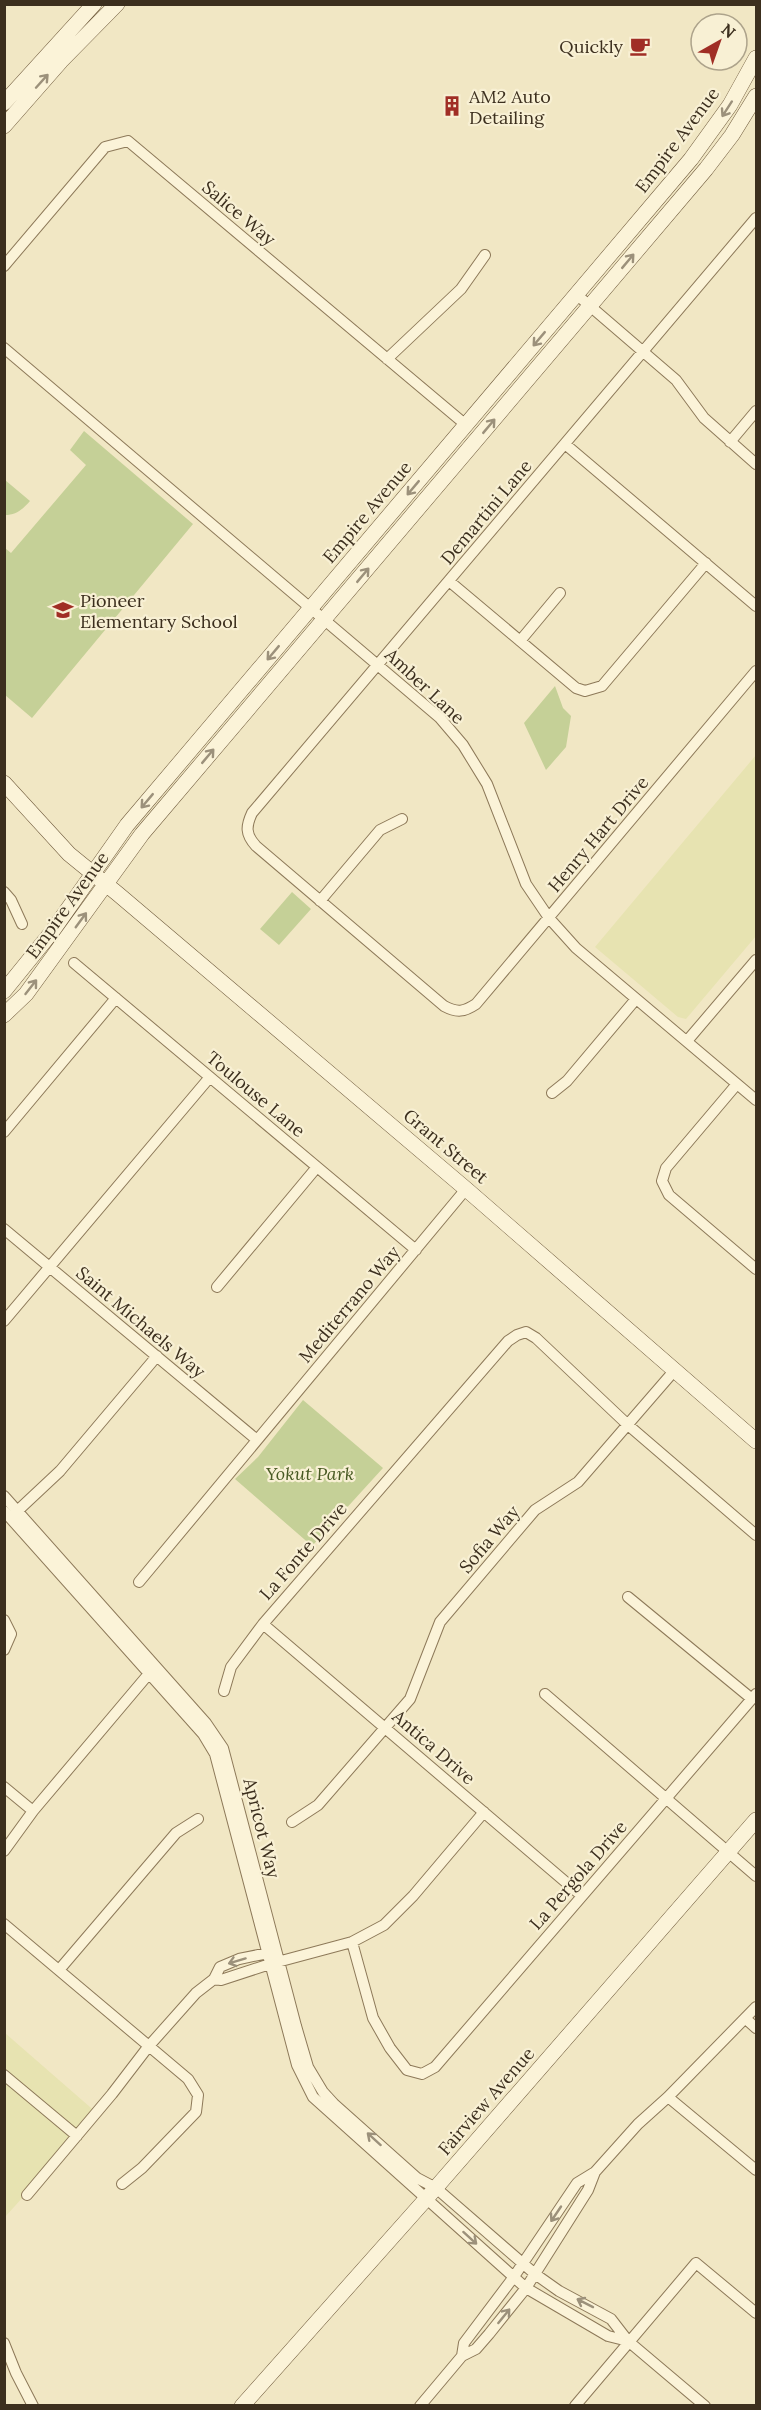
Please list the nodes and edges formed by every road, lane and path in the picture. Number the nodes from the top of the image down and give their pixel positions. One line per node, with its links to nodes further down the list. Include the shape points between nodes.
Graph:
1 (94, 4): 5 (street)
2 (117, 4): 6 (street, one-way to 2)
3 (756, 58): 10 (street, Empire Avenue, one-way to 10, via 730,105 691,159)
4 (756, 96): 11 (street, Empire Avenue, one-way to 4, via 706,169)
5 (4, 103)
6 (4, 126)
7 (756, 218): 13 (street, Demartini Lane)
8 (485, 255): 14 (street, via 461,289)
9 (4, 266): 14 (street, Salice Way, via 105,147 128,141)
10 (576, 294): 11 (street); 16 (street, Empire Avenue, one-way to 16)
11 (590, 306): 13 (street); 25 (street, Empire Avenue, one-way to 11)
12 (4, 348): 24 (street, Amber Lane)
13 (644, 351): 17 (street, via 676,380 704,418); 18 (street, Demartini Lane)
14 (387, 359): 16 (street, Salice Way)
15 (756, 411): 17 (street)
16 (466, 425): 24 (street, Empire Avenue, one-way to 24)
17 (730, 441): 19 (street)
18 (565, 444): 20 (street); 21 (street, Demartini Lane)
19 (756, 464)
20 (706, 563): 23 (street); 26 (street, via 595,690 585,692 576,688)
21 (449, 581): 26 (street); 27 (street, Demartini Lane)
22 (560, 593): 26 (street)
23 (756, 606)
24 (311, 608): 25 (street, Amber Lane); 31 (street, Empire Avenue, one-way to 31, via 127,825)
25 (325, 620): 27 (street, Amber Lane); 32 (street, Empire Avenue, one-way to 25, via 142,834)
26 (520, 641)
27 (378, 665): 34 (street, Demartini Lane, via 247,823 246,831 255,846); 35 (street, Amber Lane, via 440,718 463,745 487,784 526,884)
28 (756, 672): 35 (street, Henry Hart Drive)
29 (4, 783): 31 (street, via 55,841)
30 (402, 819): 34 (street, via 380,830)
31 (94, 873): 32 (street, Grant Street); 39 (street, Empire Avenue)
32 (107, 885): 42 (street, Empire Avenue, one-way to 32, via 26,994); 50 (street, Grant Street)
33 (4, 892): 36 (street)
34 (320, 900): 35 (street, Henry Hart Drive, via 444,1006 460,1012 476,1004)
35 (549, 918): 41 (street, Amber Lane, via 576,948)
36 (22, 924)
37 (756, 960): 43 (street)
38 (74, 963): 40 (street, Toulouse Lane)
39 (4, 991)
40 (116, 998): 44 (street, Toulouse Lane); 48 (street)
41 (636, 999): 43 (street, Amber Lane); 46 (street, via 567,1081)
42 (4, 1015)
43 (687, 1041): 45 (street, Amber Lane)
44 (210, 1077): 49 (street, Toulouse Lane); 53 (street)
45 (737, 1084): 47 (street, Amber Lane); 54 (street, via 666,1168 662,1181 669,1195)
46 (552, 1093)
47 (756, 1100)
48 (4, 1132)
49 (317, 1167): 52 (street, Toulouse Lane); 55 (street)
50 (466, 1189): 52 (street, Mediterrano Way); 58 (street, Grant Street)
51 (4, 1229): 53 (street, Saint Michaels Way)
52 (416, 1250): 60 (street, Mediterrano Way)
53 (50, 1267): 56 (street); 57 (street, Saint Michaels Way)
54 (756, 1269)
55 (217, 1287)
56 (4, 1321)
57 (157, 1356): 60 (street, Saint Michaels Way); 63 (street, via 60,1471)
58 (674, 1371): 59 (street, Sofia Way); 61 (street, Grant Street)
59 (628, 1425): 64 (street); 68 (street, La Fonte Drive, via 536,1338 526,1332 517,1335); 74 (street, Sofia Way, via 578,1482 534,1510 440,1622 410,1699)
60 (257, 1440): 65 (street, Mediterrano Way)
61 (756, 1441)
62 (4, 1496): 63 (street, Apricot Way)
63 (11, 1513): 70 (street, Apricot Way)
64 (756, 1535)
65 (139, 1582)
66 (628, 1597): 73 (street)
67 (4, 1620): 69 (street, via 11,1634)
68 (263, 1624): 71 (street, La Fonte Drive, via 231,1667); 74 (street, Antica Drive)
69 (4, 1650)
70 (152, 1670): 77 (street); 88 (street, Apricot Way, via 206,1723 223,1749)
71 (224, 1691)
72 (545, 1694): 76 (street)
73 (754, 1696): 76 (street, La Pergola Drive)
74 (386, 1727): 78 (street, Antica Drive); 81 (street, Sofia Way, via 318,1805)
75 (4, 1787): 77 (street)
76 (665, 1799): 83 (street); 85 (street, La Pergola Drive)
77 (33, 1811): 82 (street)
78 (484, 1812): 85 (street, Antica Drive); 87 (street, via 414,1896 384,1925)
79 (198, 1819): 89 (street, via 176,1833)
80 (756, 1820): 83 (street, Fairview Avenue)
81 (292, 1822)
82 (4, 1851)
83 (728, 1852): 84 (street); 100 (street, Fairview Avenue)
84 (756, 1876)
85 (582, 1896): 87 (street, La Pergola Drive, via 435,2067 422,2074 407,2070 373,2018)
86 (4, 1924): 89 (street)
87 (352, 1942): 88 (street)
88 (272, 1960): 93 (street, via 222,1980 214,1979 196,1993); 100 (street, Apricot Way, via 315,2081 334,2104)
89 (59, 1970): 93 (street)
90 (756, 2007): 91 (street)
91 (746, 2019): 92 (street); 95 (street)
92 (756, 2028)
93 (148, 2047): 96 (street); 99 (street, via 188,2079 198,2095 196,2112)
94 (4, 2075): 96 (street)
95 (668, 2097): 97 (street); 98 (street)
96 (77, 2136): 101 (street)
97 (756, 2170)
98 (595, 2172): 102 (street, one-way to 102, via 577,2183); 103 (street, via 588,2190)
99 (122, 2184)
100 (431, 2193): 102 (street); 104 (street, one-way to 104); 111 (street, Fairview Avenue)
101 (27, 2195)
102 (522, 2264): 103 (street); 104 (street)
103 (535, 2274): 105 (street); 107 (street, one-way to 103, via 618,2324)
104 (513, 2278): 105 (street); 109 (street, via 464,2343)
105 (526, 2288): 107 (street, via 608,2336); 109 (street, one-way to 105, via 476,2349)
106 (756, 2313): 107 (street, via 696,2263)
107 (628, 2341): 113 (street); 114 (street)
108 (4, 2343): 110 (street)
109 (462, 2356): 112 (street)
110 (33, 2406)
111 (242, 2406)
112 (420, 2406)
113 (575, 2406)
114 (705, 2406)

